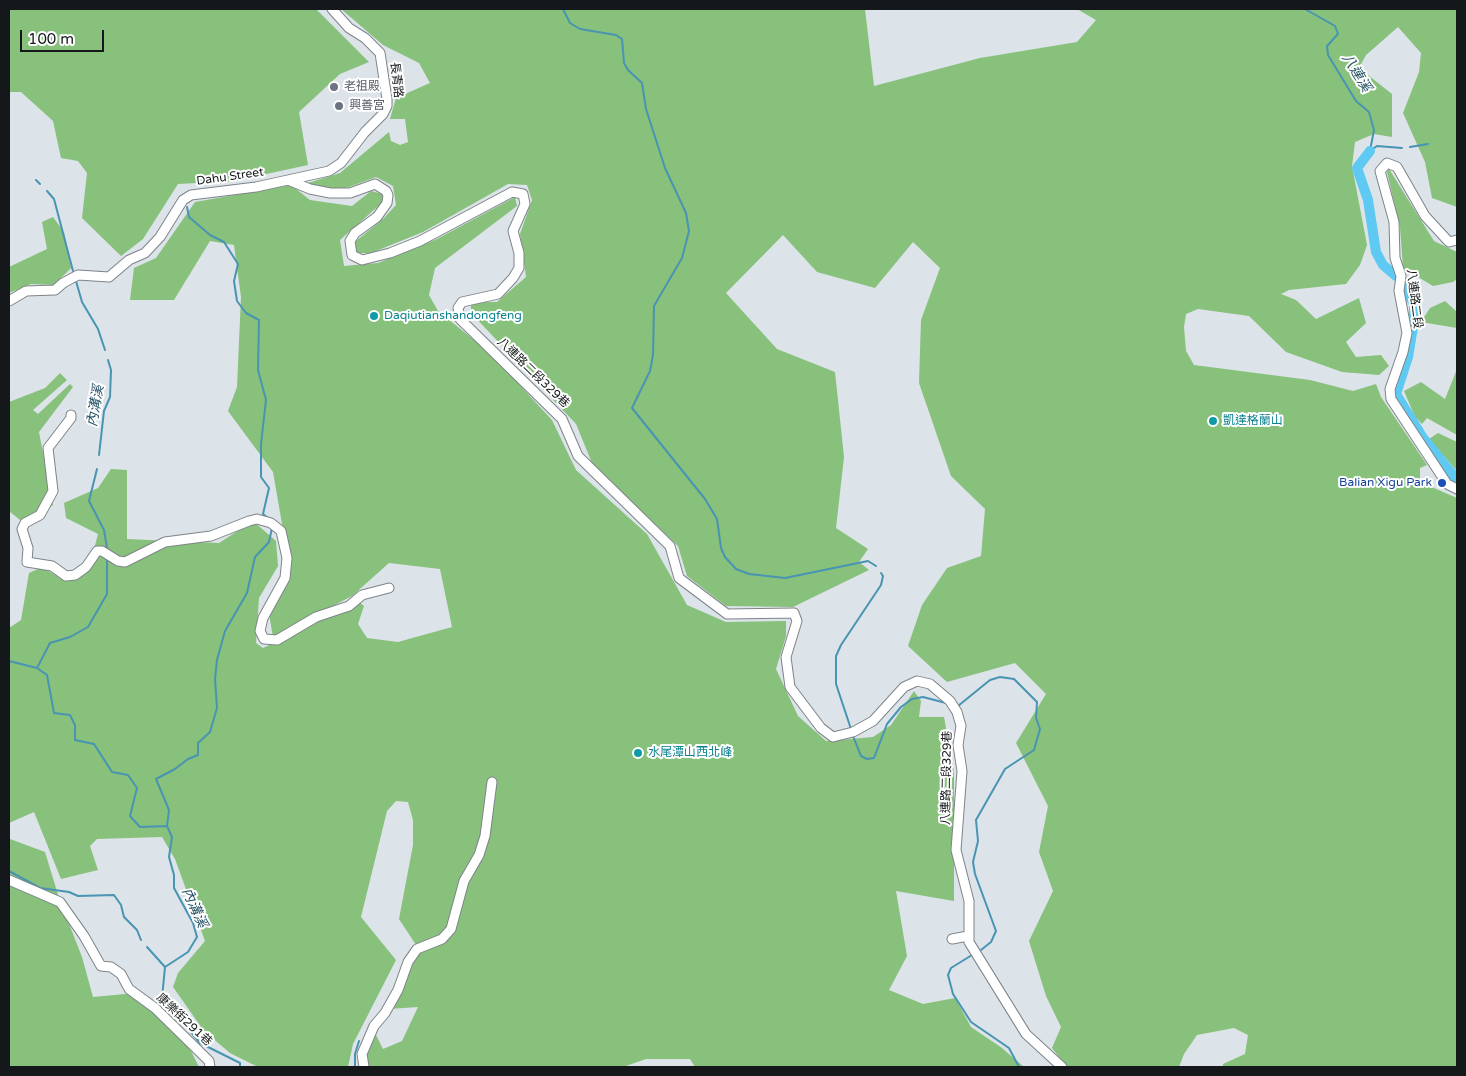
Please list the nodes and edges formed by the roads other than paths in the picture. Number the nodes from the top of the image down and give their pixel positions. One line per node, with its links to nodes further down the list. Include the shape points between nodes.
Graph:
1 (332, 9): 2 (street, 長青路, via 349,28 380,53 387,106 341,163 329,171)
2 (288, 180): 4 (street, Dahu Street, via 191,196 183,200 145,253 129,260 109,277 78,275 55,290 26,291); 10 (street, 八連路二段329巷, via 330,193 350,193 376,184 386,191 386,203 378,217 355,233 350,241 352,255 362,260 420,241 512,192 523,194 525,204 513,231 519,253 518,268 513,278 498,294 462,302 458,308 460,319 562,418 578,456 670,546 679,578 727,614 794,613 797,621 786,657 790,687 833,737 850,733 873,721 904,687 917,681 930,684 952,704 961,726 958,745 962,771 956,850 970,901)
3 (1453, 241): 6 (street, 八連路二段, via 1425,216 1398,167 1387,163 1380,171 1394,222 1395,258 1401,276 1399,291 1407,333 1390,389 1391,399 1447,484)
4 (9, 301)
5 (71, 414): 7 (street, via 48,448 53,491 40,515 25,523 22,529 28,548 27,562 52,566 66,576 86,567 97,551 125,562 165,542 212,536 249,521 271,523 281,531 288,558 285,578 263,618 260,631 264,639 277,640 316,617 349,606 362,595)
6 (1457, 489)
7 (389, 588)
8 (492, 782): 13 (street, via 485,836 479,855 464,881 451,929 442,939 417,949 408,962 398,990 374,1026 362,1054)
9 (9, 880): 12 (street, 康樂街291巷, via 60,902 102,966 111,967 121,974 130,989 155,1008 209,1061)
10 (968, 936): 11 (street); 14 (street, 八連路二段329巷, via 1026,1034)
11 (952, 940)
12 (210, 1067)
13 (364, 1067)
14 (1062, 1067)

